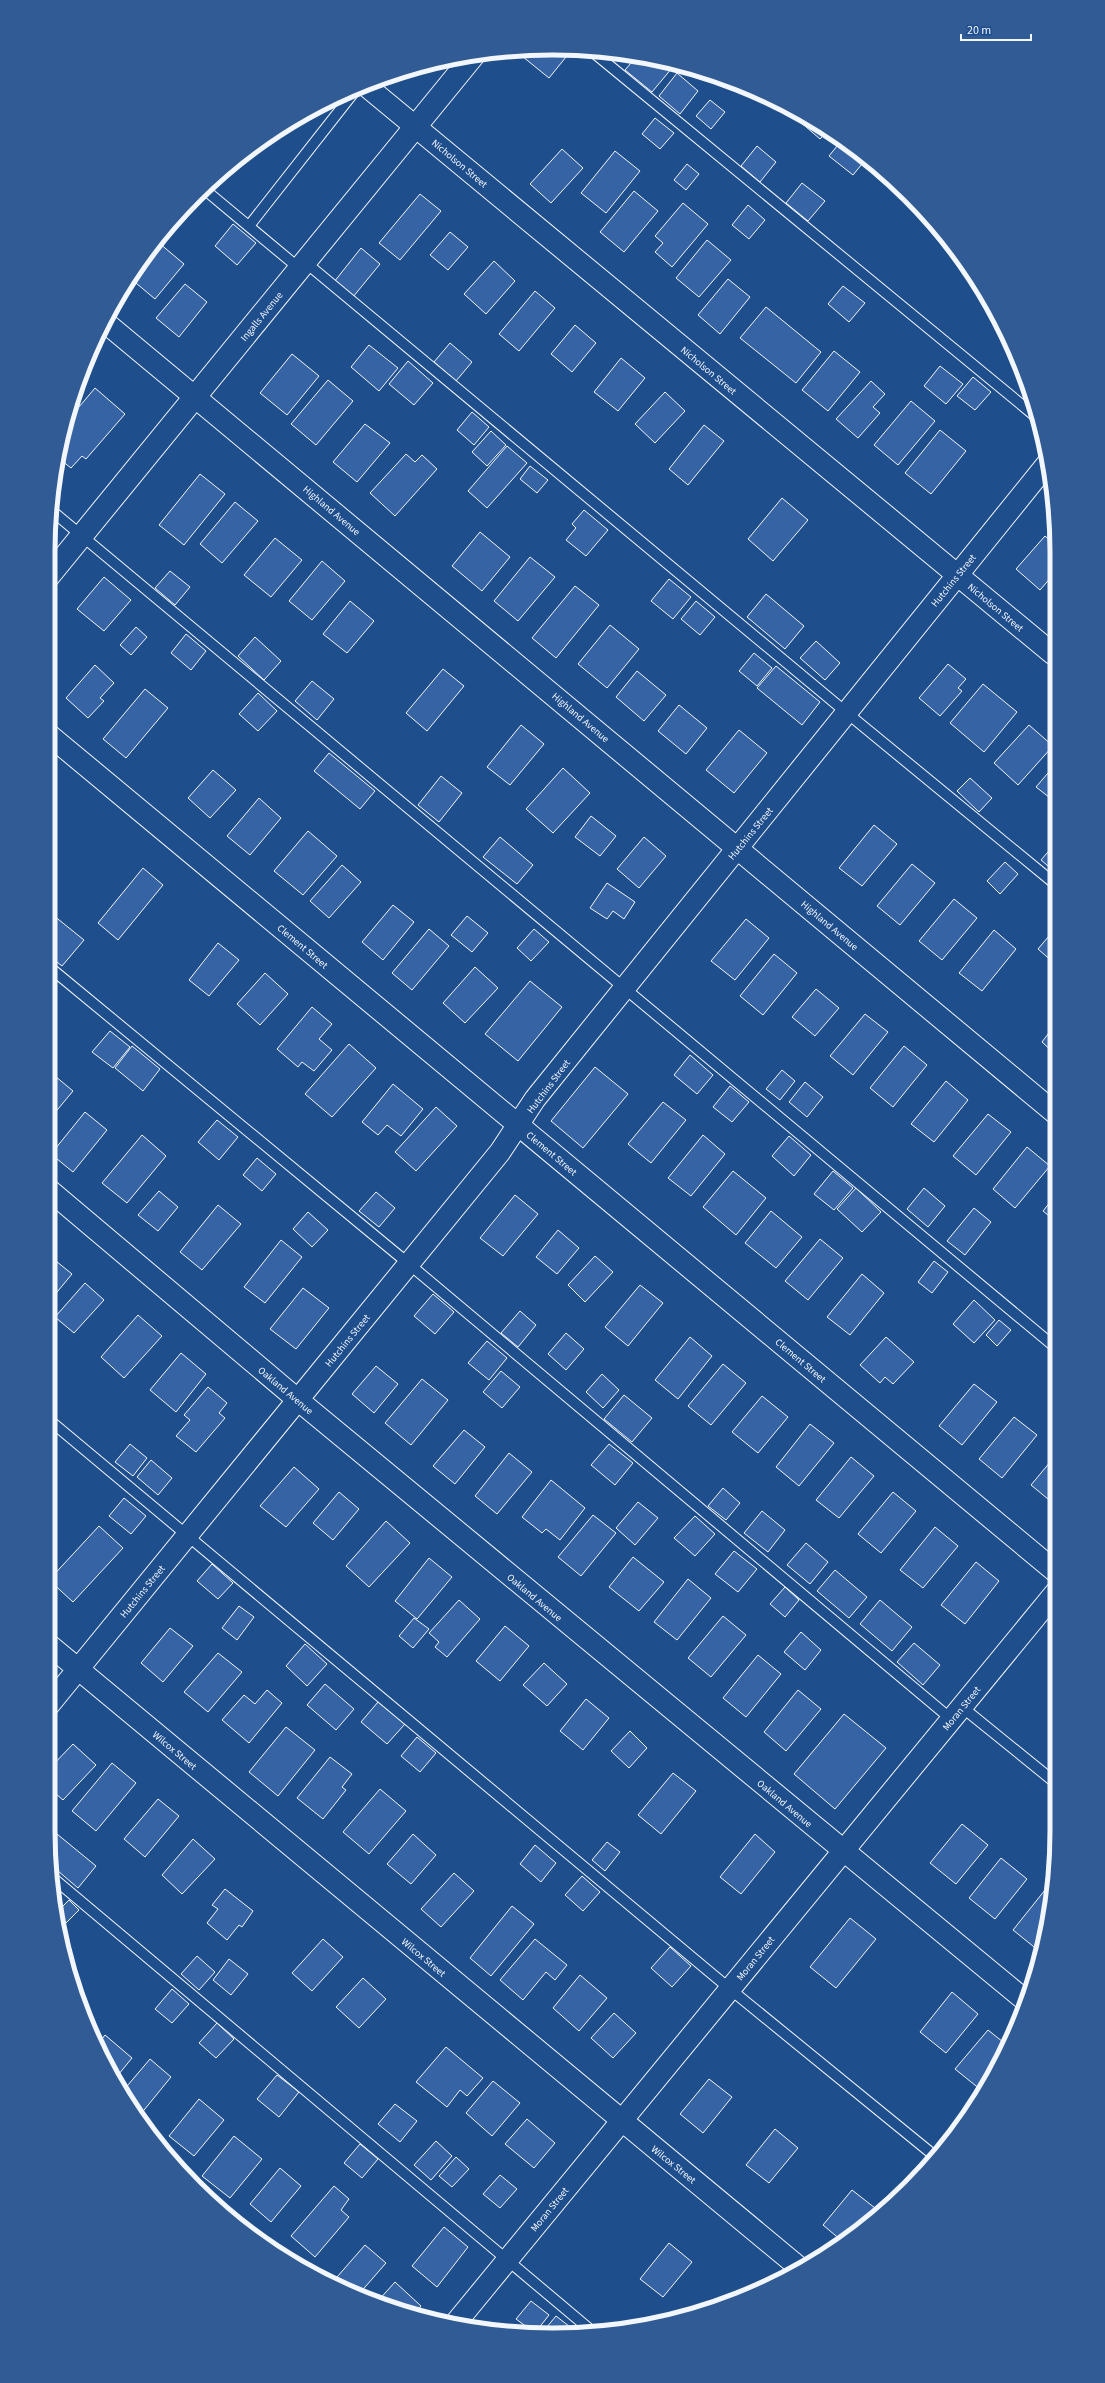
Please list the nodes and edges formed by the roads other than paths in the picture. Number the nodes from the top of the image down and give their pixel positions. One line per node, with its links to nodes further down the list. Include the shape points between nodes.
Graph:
1 (600, 57): 11 (lane)
2 (468, 63): 5 (street, Ingalls Avenue)
3 (371, 90): 5 (street, Nicholson Street)
4 (349, 99): 7 (lane)
5 (416, 126): 8 (street, Ingalls Avenue); 16 (street, Nicholson Street)
6 (209, 193): 7 (lane)
7 (249, 226): 8 (lane)
8 (302, 265): 10 (street, Ingalls Avenue); 18 (lane)
9 (110, 326): 10 (street, Highland Avenue)
10 (196, 396): 14 (street, Ingalls Avenue); 20 (street, Highland Avenue)
11 (1029, 411)
12 (1043, 469): 16 (street, Hutchins Street)
13 (57, 515): 14 (lane)
14 (82, 535): 15 (street, Ingalls Avenue); 23 (lane)
15 (55, 568)
16 (957, 575): 17 (street, Nicholson Street); 18 (street, Hutchins Street)
17 (1050, 652)
18 (847, 713): 20 (street, Hutchins Street); 21 (lane)
19 (55, 740): 25 (street, Clement Street)
20 (738, 848): 23 (street, Hutchins Street); 24 (street, Highland Avenue)
21 (1050, 879)
22 (55, 972): 27 (lane)
23 (624, 989): 25 (street, Hutchins Street, via 535,1099); 28 (lane)
24 (1050, 1109)
25 (519, 1125): 27 (street, Hutchins Street); 32 (street, Clement Street)
26 (55, 1195): 29 (street, Oakland Avenue)
27 (409, 1264): 29 (street, Hutchins Street); 37 (lane)
28 (1050, 1343)
29 (298, 1400): 31 (street, Hutchins Street); 39 (street, Oakland Avenue)
30 (55, 1425): 31 (lane)
31 (187, 1535): 35 (street, Hutchins Street); 41 (lane)
32 (1050, 1567)
33 (1050, 1599): 37 (street, Moran Street)
34 (55, 1650): 35 (street, Wilcox Street)
35 (78, 1669): 36 (street, Hutchins Street); 43 (street, Wilcox Street)
36 (55, 1697)
37 (956, 1713): 38 (lane); 39 (street, Moran Street)
38 (1050, 1779)
39 (843, 1852): 41 (street, Moran Street); 42 (street, Oakland Avenue)
40 (58, 1882): 45 (lane)
41 (730, 1989): 43 (street, Moran Street); 44 (lane)
42 (1021, 1997)
43 (622, 2121): 45 (street, Moran Street); 46 (street, Wilcox Street)
44 (931, 2153)
45 (508, 2260): 47 (street, Moran Street); 48 (lane)
46 (795, 2264)
47 (459, 2319)
48 (587, 2327)

